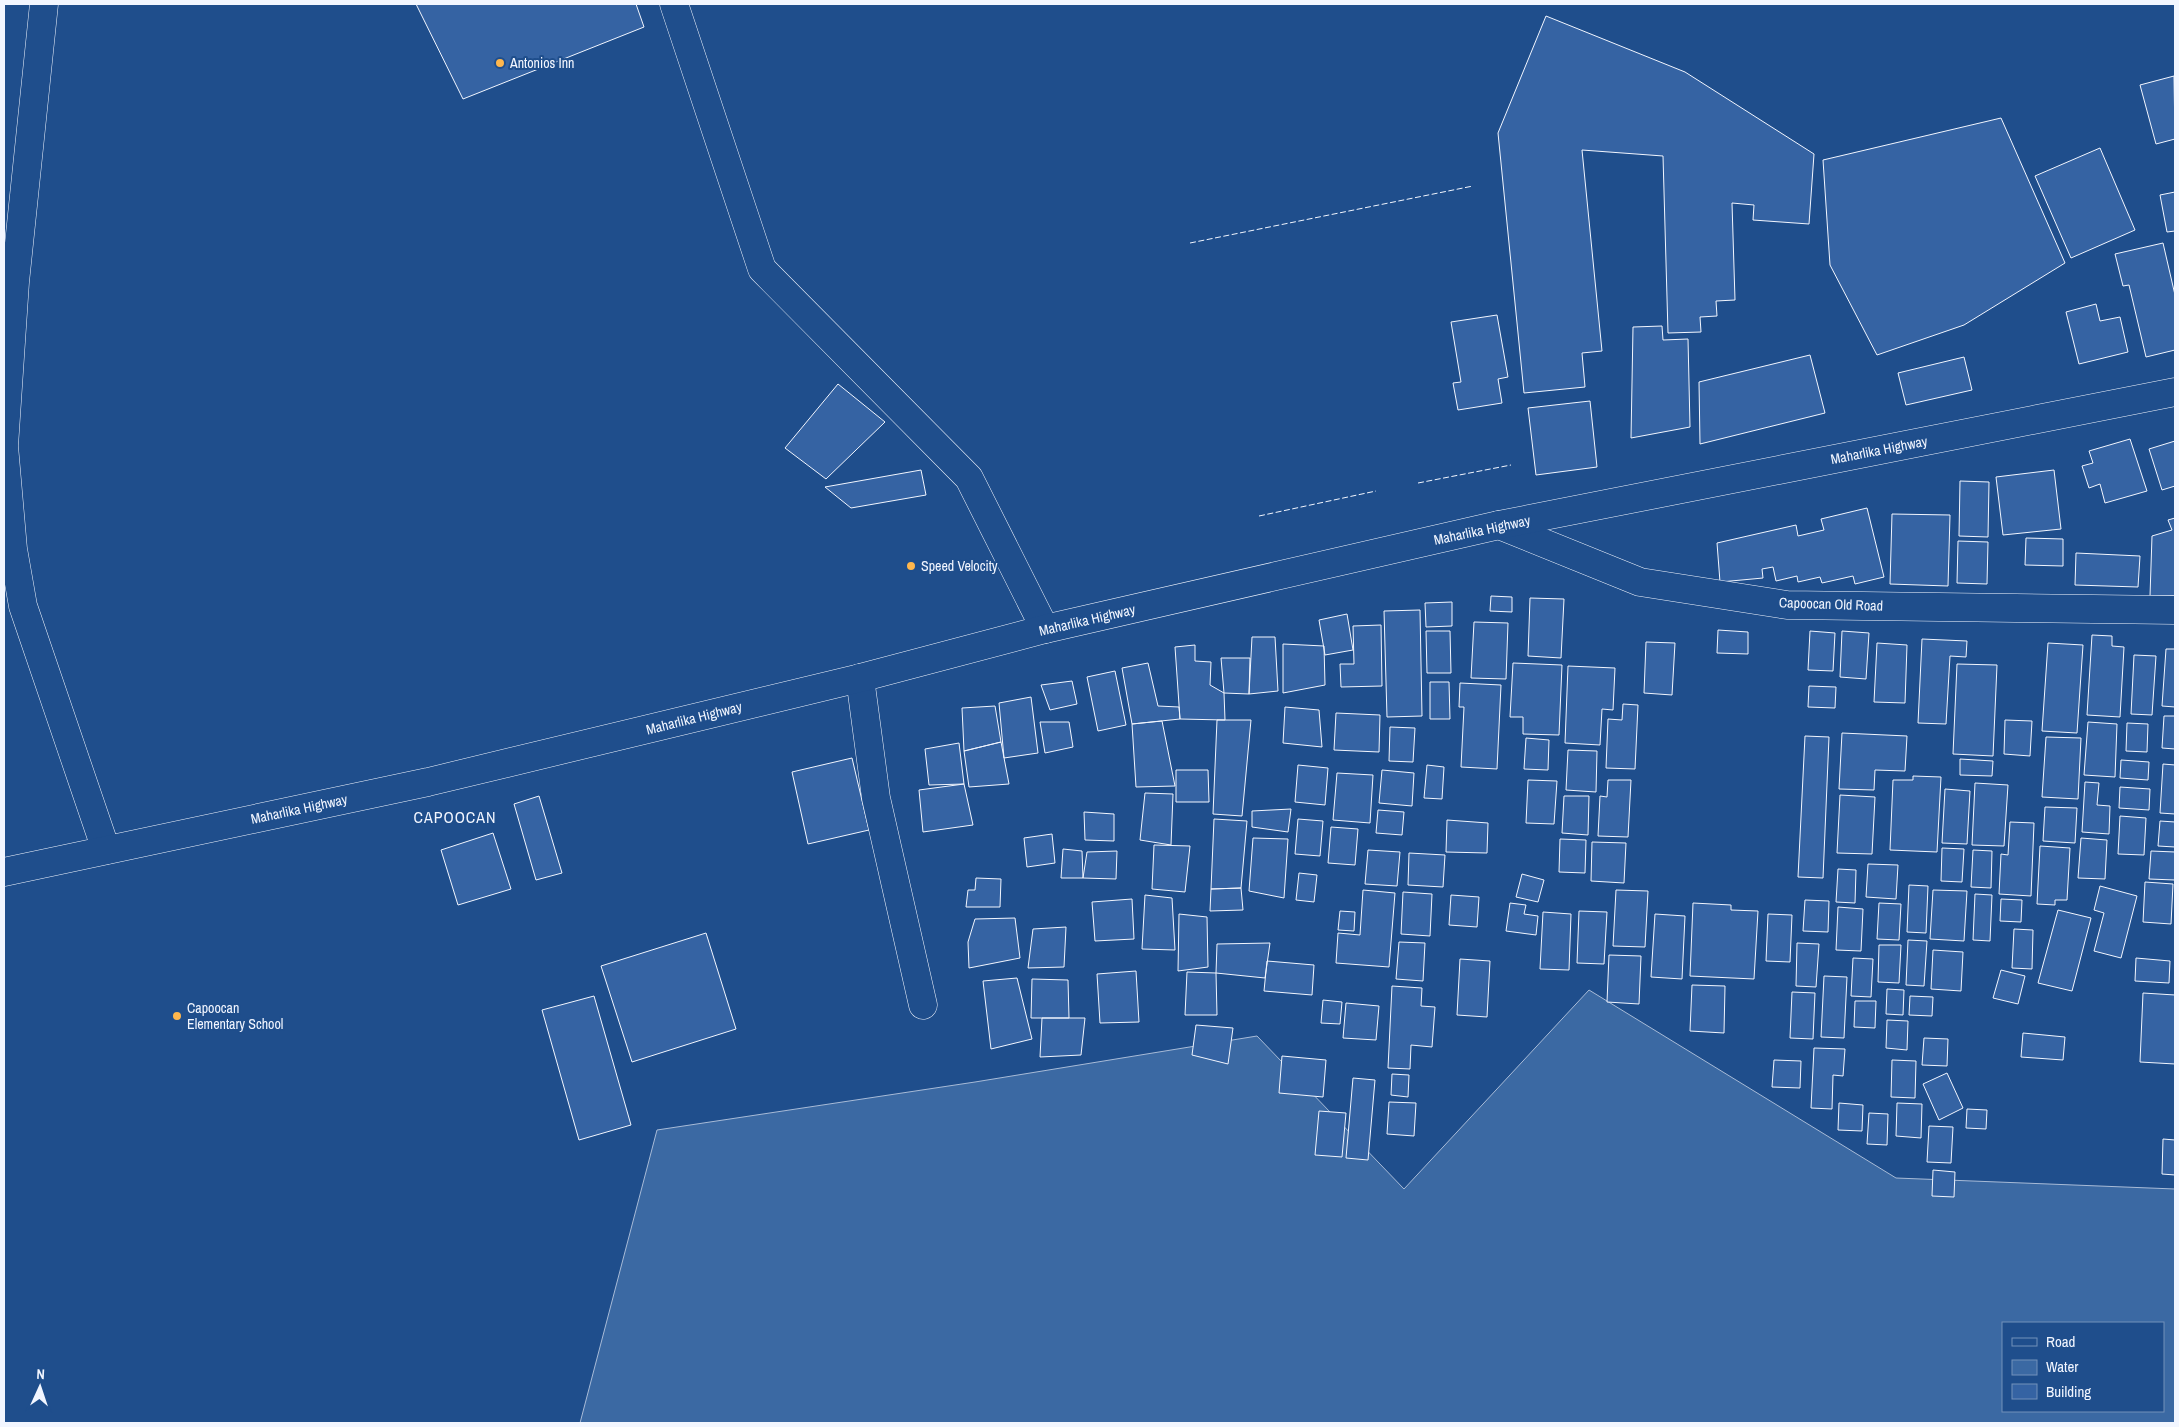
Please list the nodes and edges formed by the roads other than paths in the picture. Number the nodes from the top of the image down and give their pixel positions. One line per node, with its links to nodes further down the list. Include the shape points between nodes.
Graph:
1 (44, 4): 8 (street, via 16,282 4,446 13,549 23,606)
2 (674, 4): 6 (street, via 762,269 969,478)
3 (2175, 392): 4 (street, Maharlika Highway)
4 (1499, 525): 5 (street, Capoocan Old Road, via 1640,582 1787,605); 6 (street, Maharlika Highway)
5 (2175, 610)
6 (1045, 629): 7 (street, Maharlika Highway)
7 (860, 678): 8 (street, Maharlika Highway, via 428,782); 10 (street, via 876,798)
8 (106, 850): 9 (street, Maharlika Highway)
9 (4, 872)
10 (922, 1005)

